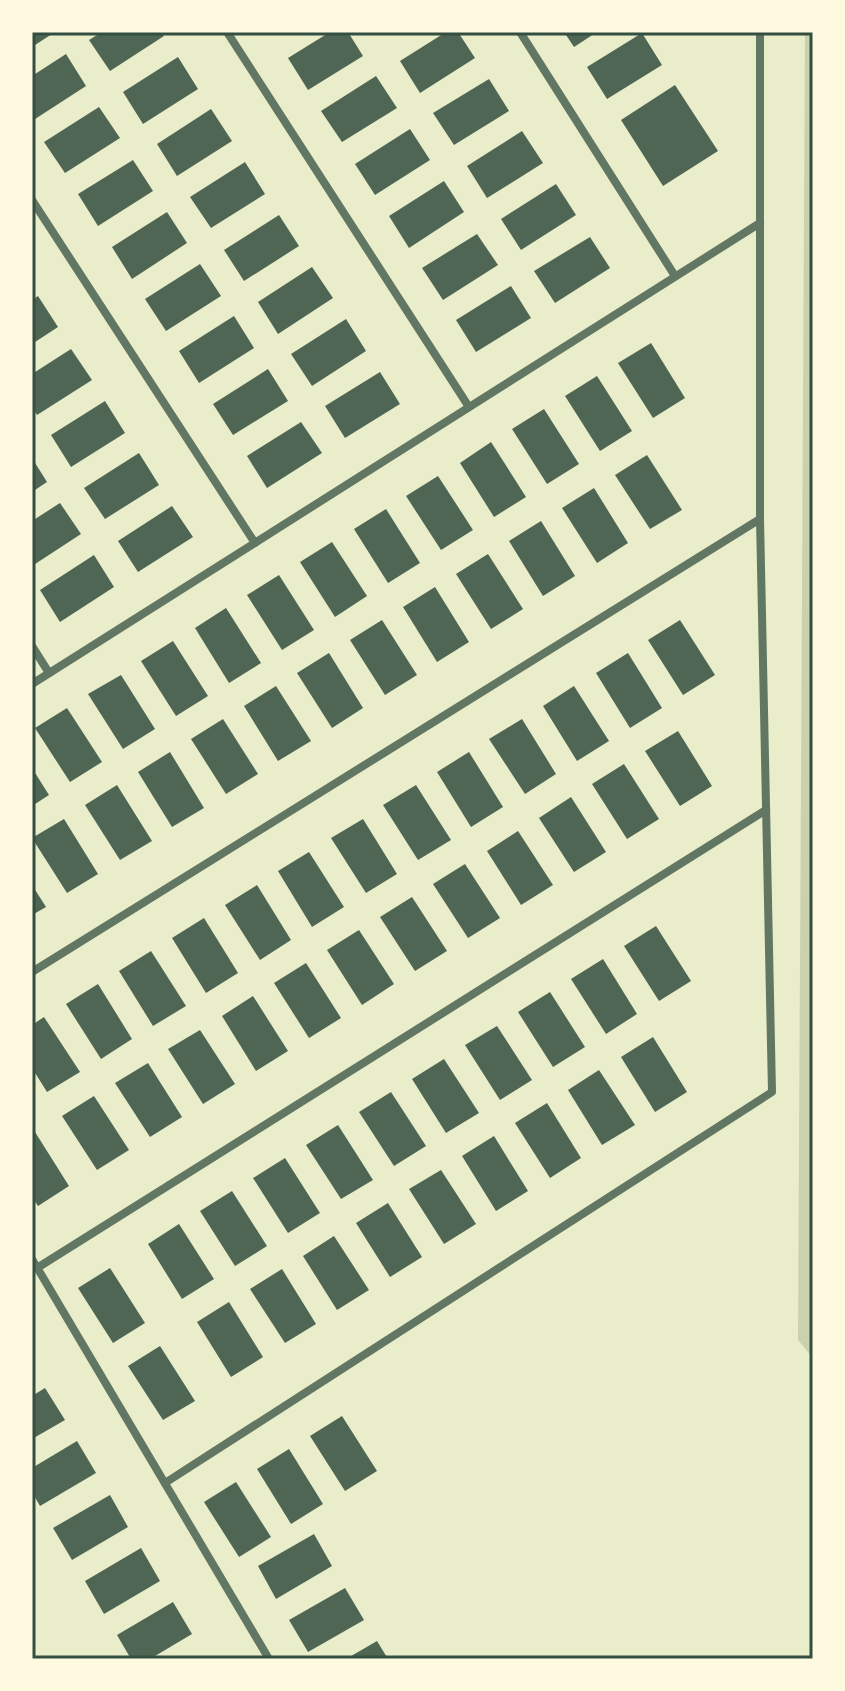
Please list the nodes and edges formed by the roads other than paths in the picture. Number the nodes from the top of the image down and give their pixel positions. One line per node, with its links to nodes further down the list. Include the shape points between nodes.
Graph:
1 (227, 32): 7 (street)
2 (520, 32): 6 (street)
3 (760, 32): 5 (street)
4 (32, 200): 9 (street)
5 (760, 223): 6 (street); 8 (street)
6 (675, 276): 7 (street)
7 (469, 407): 9 (street)
8 (760, 519): 13 (street); 14 (street)
9 (255, 543): 11 (street)
10 (32, 646): 11 (street)
11 (49, 673): 12 (street)
12 (32, 684)
13 (766, 810): 15 (street); 16 (street, via 772,1092)
14 (32, 972)
15 (34, 1264): 16 (street)
16 (165, 1483): 17 (street)
17 (269, 1659)

